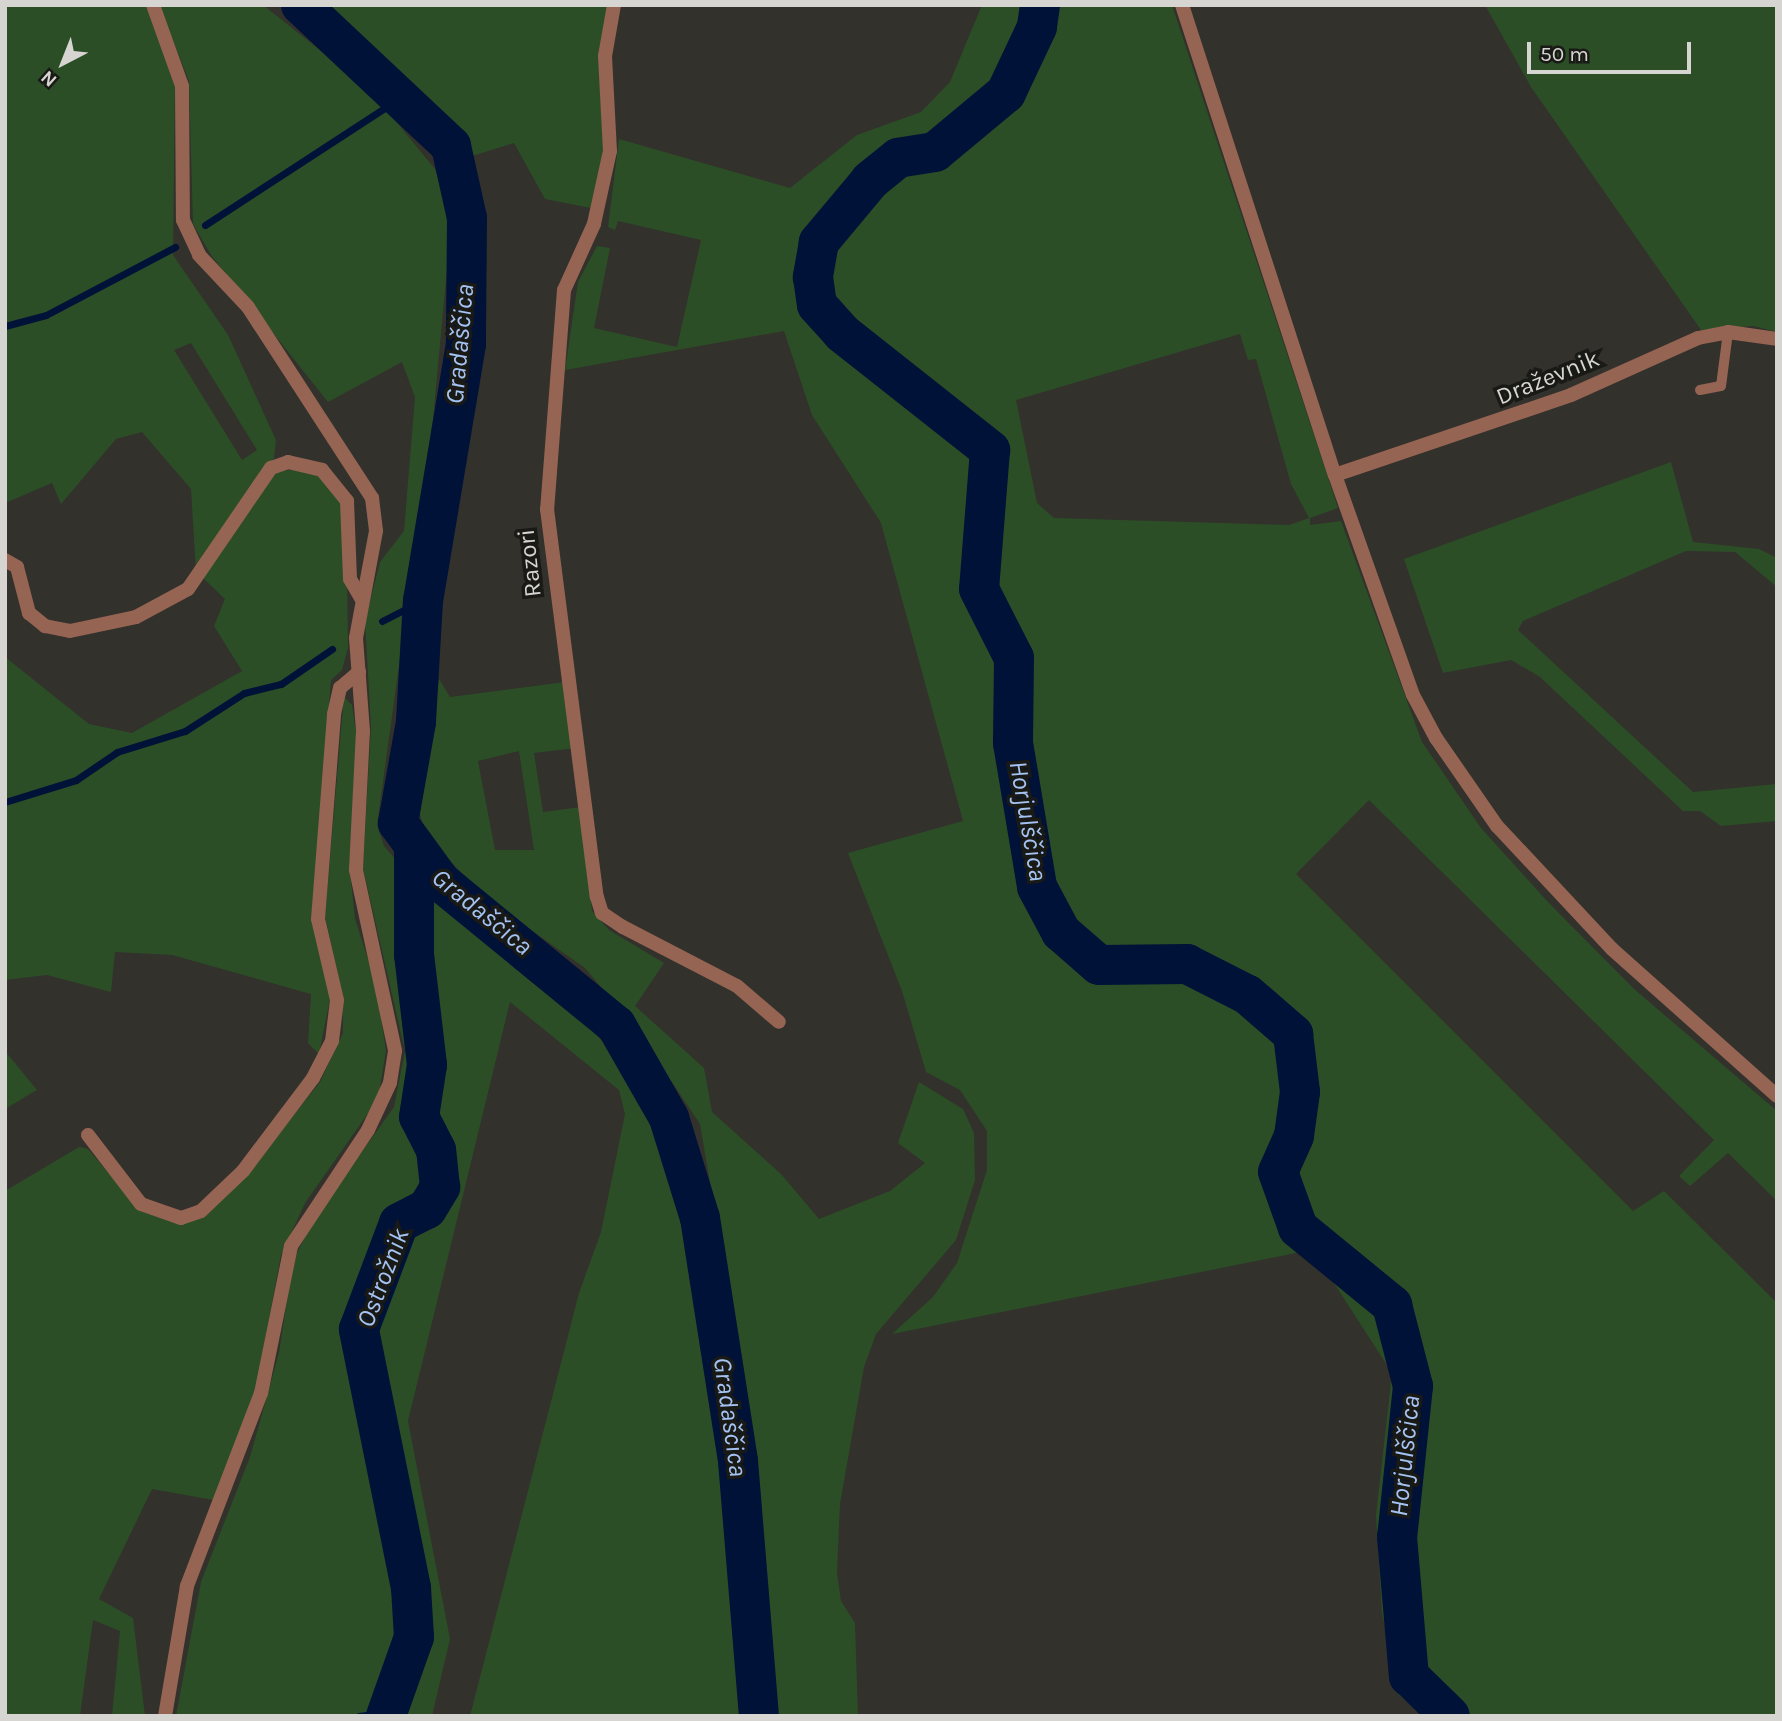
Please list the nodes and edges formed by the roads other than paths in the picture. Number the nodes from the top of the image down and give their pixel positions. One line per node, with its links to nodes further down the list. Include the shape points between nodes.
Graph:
1 (153, 5): 9 (street, via 182,86 183,220 200,255 248,307 372,498 376,531)
2 (614, 5): 11 (street, Razori, via 605,56 610,152 594,224 564,290 547,509 597,897 602,912 623,928 737,986)
3 (1182, 5): 7 (street)
4 (1728, 332): 5 (street); 6 (lane, via 1721,386); 7 (street, Draževnik, via 1494,424)
5 (1777, 340)
6 (1700, 390)
7 (1335, 475): 12 (street, via 1413,695 1462,777 1497,826 1612,949)
8 (5, 560): 9 (street, via 17,567 29,613 45,626 70,631 136,617 188,589 271,468 288,462 322,470 347,501 351,579)
9 (361, 598): 10 (street)
10 (359, 671): 13 (street, via 340,688 334,714 318,919 337,1000 332,1041 313,1078 243,1171 201,1211 181,1218 141,1203); 14 (street, via 363,731 356,870 395,1051 390,1083 368,1130 291,1246 254,1417 187,1586)
11 (779, 1022)
12 (1777, 1096)
13 (88, 1135)
14 (165, 1716)

